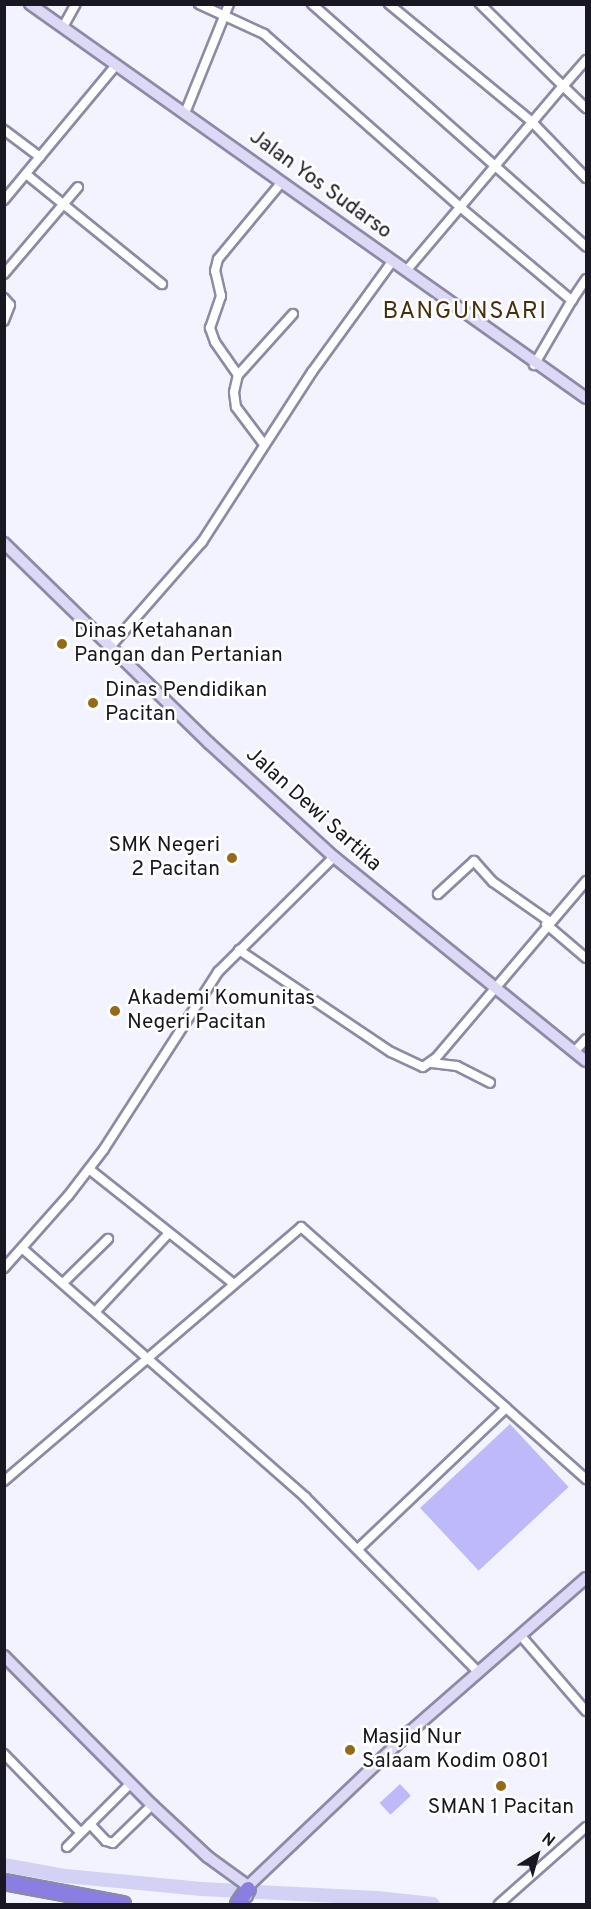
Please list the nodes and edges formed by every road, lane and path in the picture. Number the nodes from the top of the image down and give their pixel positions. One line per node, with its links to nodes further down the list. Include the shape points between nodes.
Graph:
1 (30, 4): 9 (main road, Jalan Yos Sudarso)
2 (76, 4): 9 (street)
3 (199, 4): 8 (street)
4 (229, 4): 8 (street)
5 (312, 4): 18 (street)
6 (388, 4): 15 (street)
7 (480, 4): 12 (street)
8 (226, 15): 14 (street); 25 (street, via 272,40)
9 (63, 27): 11 (main road, Jalan Yos Sudarso)
10 (586, 60): 12 (street)
11 (116, 65): 14 (main road, Jalan Yos Sudarso); 17 (street)
12 (564, 86): 13 (street); 15 (street)
13 (586, 108)
14 (185, 113): 21 (main road, Jalan Yos Sudarso)
15 (532, 122): 18 (street); 20 (street)
16 (4, 130): 17 (street)
17 (40, 157): 19 (street)
18 (494, 166): 25 (street); 26 (street)
19 (26, 174): 23 (street); 24 (street)
20 (586, 178)
21 (282, 182): 27 (main road, Jalan Yos Sudarso); 37 (street, via 216,265 221,296 210,328)
22 (78, 187): 24 (street)
23 (4, 200)
24 (63, 205): 29 (street); 31 (street)
25 (460, 207): 28 (street); 33 (street)
26 (586, 246)
27 (392, 262): 28 (main road, Jalan Yos Sudarso); 39 (street)
28 (406, 271): 36 (main road, Jalan Yos Sudarso)
29 (4, 274)
30 (586, 279): 33 (street)
31 (162, 284)
32 (4, 298): 35 (street, via 10,306)
33 (572, 300): 36 (street)
34 (293, 314): 37 (street)
35 (4, 321)
36 (534, 364): 38 (main road, Jalan Yos Sudarso)
37 (238, 375): 39 (street, via 236,407)
38 (586, 398)
39 (264, 444): 41 (street, via 202,542)
40 (4, 543): 41 (main road, Jalan Dewi Sartika)
41 (110, 647): 42 (main road, Jalan Dewi Sartika)
42 (334, 857): 46 (street); 48 (main road, Jalan Dewi Sartika)
43 (586, 881): 45 (street)
44 (438, 894): 45 (street, via 474,861 493,882)
45 (548, 923): 47 (street); 48 (street)
46 (239, 950): 52 (street, via 391,1052 423,1066); 54 (street, via 198,999)
47 (586, 958)
48 (493, 988): 50 (main road, Jalan Dewi Sartika); 52 (street)
49 (586, 1039): 50 (street)
50 (575, 1051): 51 (main road, Jalan Dewi Sartika)
51 (586, 1061)
52 (432, 1063): 53 (street, via 457,1066)
53 (490, 1083)
54 (89, 1169): 55 (street); 57 (street)
55 (169, 1233): 60 (street); 61 (street)
56 (108, 1239): 59 (street)
57 (23, 1249): 58 (street); 59 (street)
58 (4, 1268)
59 (63, 1283): 61 (street)
60 (232, 1283): 62 (street); 63 (street, via 301,1227)
61 (96, 1311): 62 (street)
62 (147, 1355): 65 (street); 66 (street)
63 (506, 1408): 64 (street); 66 (street)
64 (586, 1479)
65 (4, 1481)
66 (358, 1549): 70 (street)
67 (586, 1578): 68 (main road)
68 (521, 1636): 70 (main road); 71 (street)
69 (4, 1656): 73 (main road)
70 (479, 1672): 80 (main road, via 411,1731)
71 (586, 1711)
72 (4, 1754): 77 (street)
73 (130, 1784): 74 (main road); 75 (street)
74 (152, 1805): 75 (street, via 113,1843); 80 (main road)
75 (90, 1824): 77 (street)
76 (586, 1827): 82 (street)
77 (81, 1833): 78 (street)
78 (67, 1847)
79 (4, 1882): 81 (highway)
80 (247, 1895)
81 (123, 1905)
82 (499, 1905)

